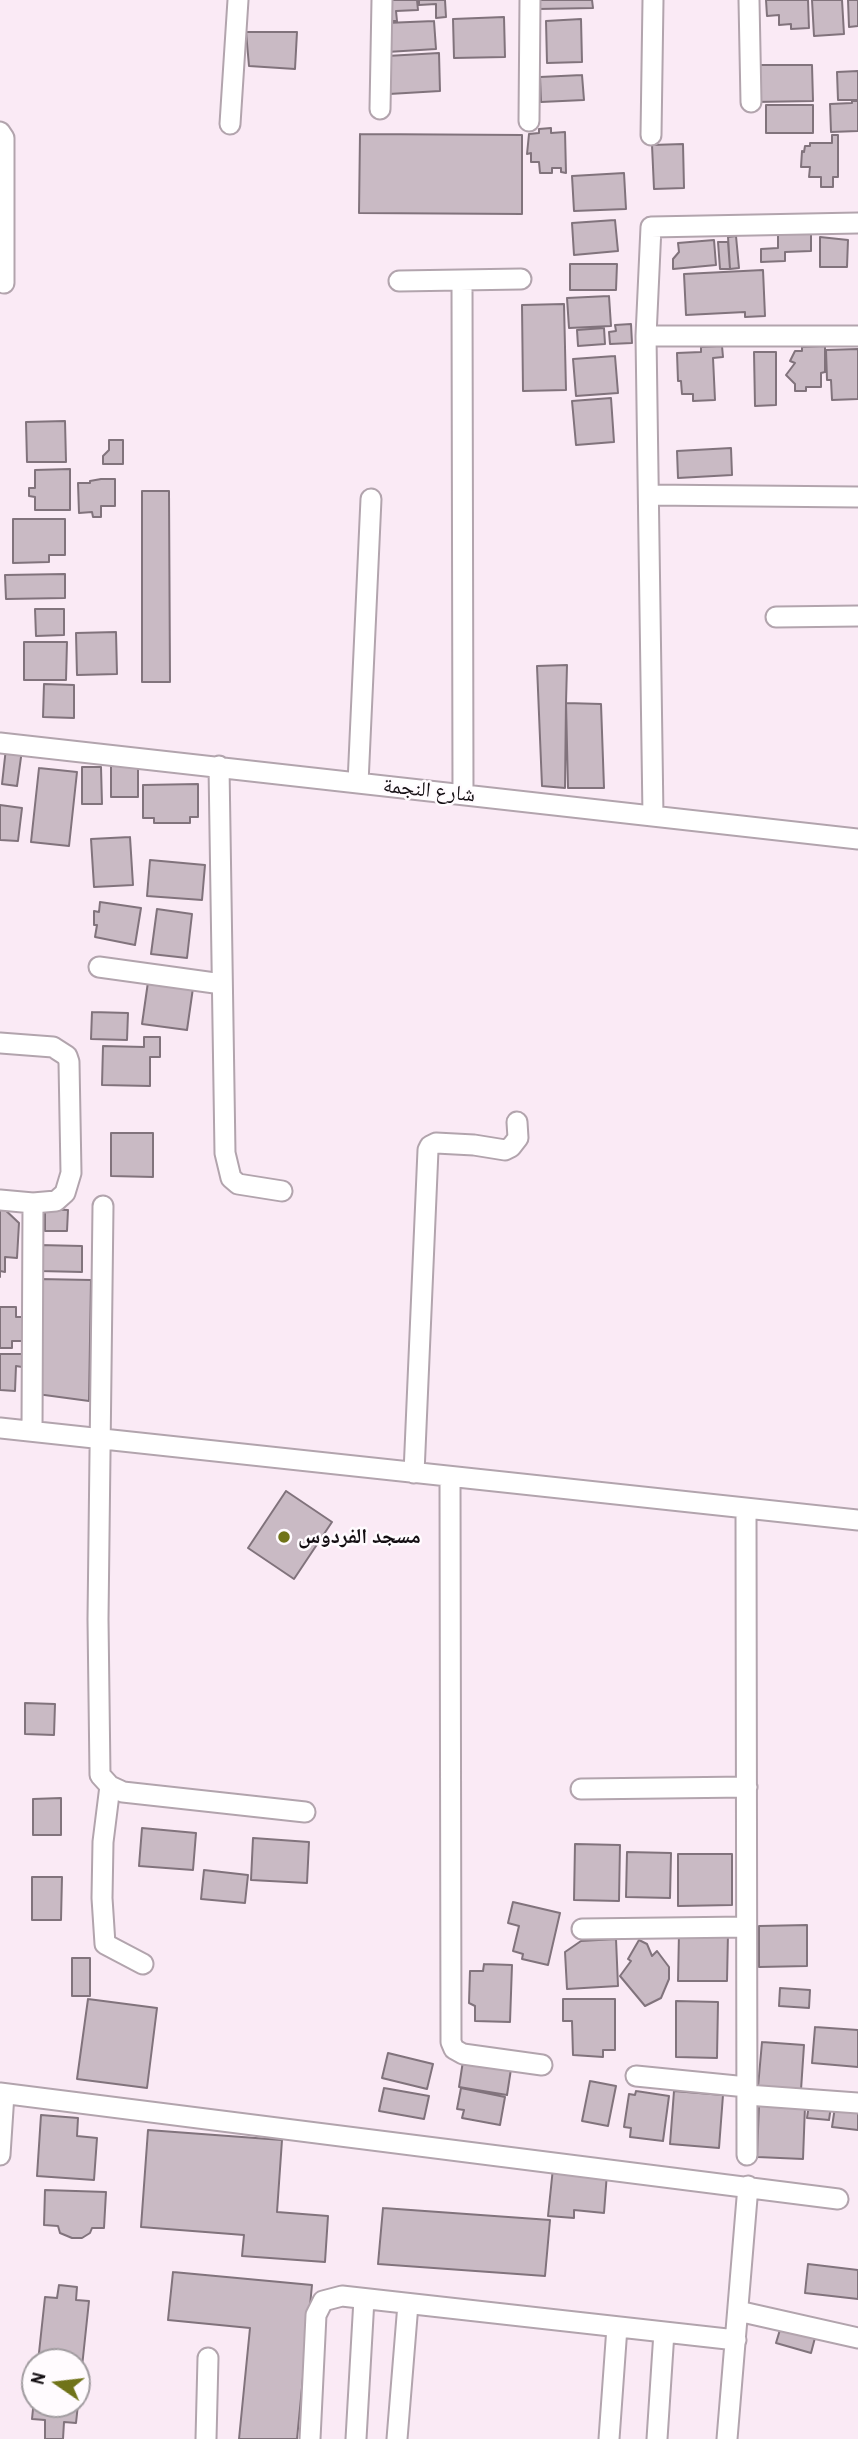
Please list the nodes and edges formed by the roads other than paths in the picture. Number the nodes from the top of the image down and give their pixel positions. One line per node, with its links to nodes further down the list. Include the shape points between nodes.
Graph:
1 (238, 0): 9 (street)
2 (382, 0): 7 (street)
3 (530, 0): 8 (street)
4 (653, 0): 11 (street)
5 (749, 0): 6 (street)
6 (751, 102)
7 (380, 108)
8 (529, 121)
9 (230, 124)
10 (0, 132): 16 (street, via 4,138)
11 (651, 135)
12 (858, 223): 17 (street, via 651,227)
13 (521, 279): 14 (street)
14 (462, 280): 15 (street); 27 (street)
15 (399, 281)
16 (4, 283)
17 (646, 336): 18 (street); 19 (street)
18 (858, 336)
19 (649, 495): 20 (street); 28 (street)
20 (858, 497)
21 (371, 499): 26 (street)
22 (858, 616): 23 (street)
23 (776, 617)
24 (0, 743): 25 (street, شارع النجمة)
25 (219, 766): 26 (street, شارع النجمة); 31 (street)
26 (358, 783): 27 (street, شارع النجمة)
27 (463, 794): 28 (street, شارع النجمة)
28 (653, 816): 29 (street, شارع النجمة)
29 (858, 839)
30 (99, 967): 31 (street)
31 (222, 984): 34 (street, via 228,1167 238,1184)
32 (0, 1043): 36 (street, via 53,1047 69,1062 69,1181 56,1201)
33 (517, 1122): 41 (street, via 518,1138 505,1150 436,1143 428,1150)
34 (282, 1191)
35 (0, 1200): 36 (street)
36 (33, 1203): 39 (street)
37 (103, 1206): 40 (street)
38 (0, 1428): 39 (street)
39 (32, 1432): 40 (street)
40 (100, 1438): 41 (street); 45 (street, via 100,1775)
41 (414, 1473): 42 (street)
42 (450, 1478): 43 (street); 52 (street, via 451,2042 463,2054)
43 (746, 1509): 44 (street); 46 (street)
44 (858, 1520)
45 (110, 1786): 48 (street, via 136,1794); 51 (street, via 103,1842 105,1944)
46 (747, 1787): 47 (street); 49 (street)
47 (581, 1789)
48 (305, 1812)
49 (746, 1927): 50 (street); 54 (street)
50 (582, 1929)
51 (143, 1964)
52 (542, 2064)
53 (636, 2076): 54 (street)
54 (747, 2091): 56 (street); 58 (street)
55 (2, 2093): 57 (street); 59 (street)
56 (858, 2104)
57 (0, 2155)
58 (747, 2155)
59 (748, 2186): 60 (street); 63 (street)
60 (838, 2199)
61 (364, 2299): 62 (street); 70 (street, via 342,2296 323,2301 316,2315); 71 (street)
62 (408, 2304): 64 (street); 72 (street)
63 (738, 2311): 66 (street); 67 (street)
64 (617, 2327): 65 (street); 73 (street)
65 (664, 2332): 67 (street); 74 (street)
66 (858, 2338)
67 (736, 2340): 75 (street)
68 (208, 2358): 69 (street)
69 (205, 2439)
70 (310, 2439)
71 (356, 2439)
72 (397, 2439)
73 (609, 2439)
74 (657, 2439)
75 (727, 2439)

